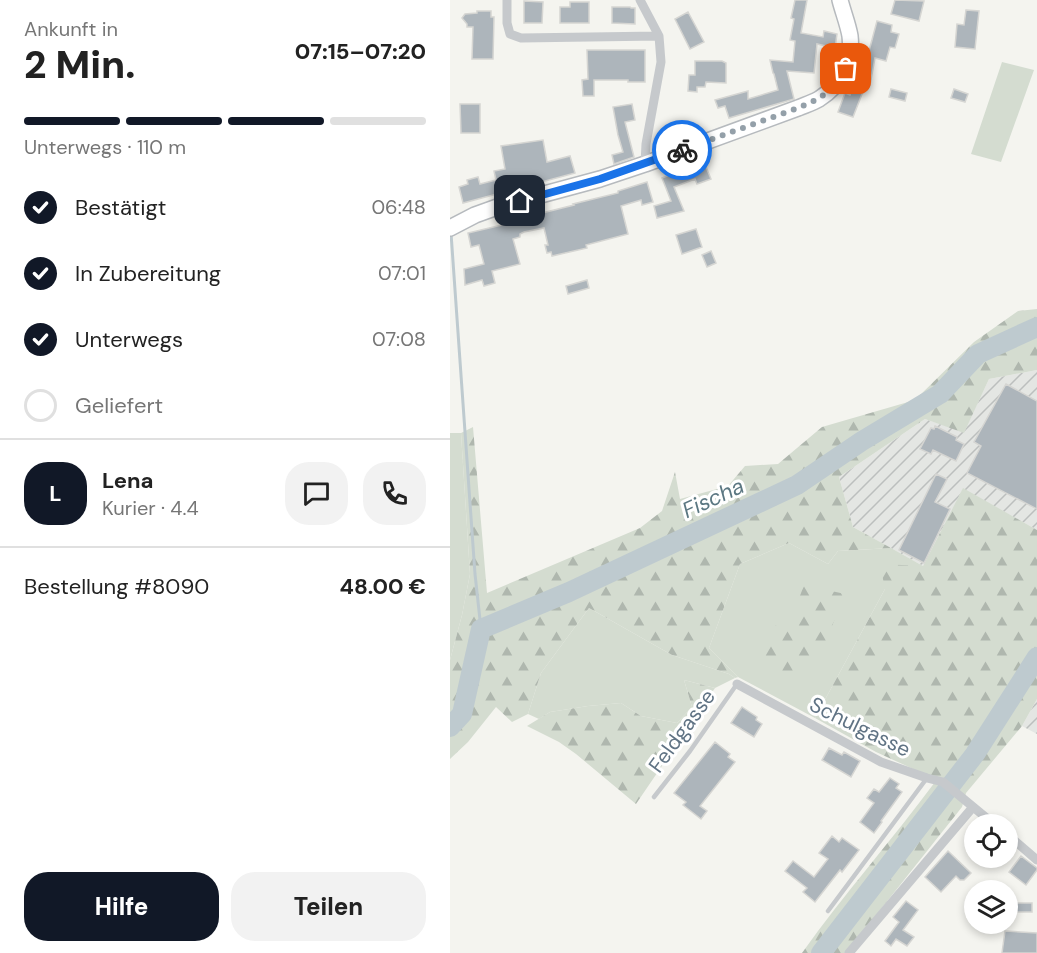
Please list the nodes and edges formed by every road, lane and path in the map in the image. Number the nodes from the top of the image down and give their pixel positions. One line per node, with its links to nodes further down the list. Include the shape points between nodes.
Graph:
1 (507, 0): 4 (street, via 510,34 521,38)
2 (640, 0): 4 (street)
3 (840, 0): 5 (main road, via 850,35 850,54 836,86 798,108)
4 (659, 36): 5 (street, via 662,62)
5 (645, 164): 6 (main road, via 500,206)
6 (454, 226)
7 (737, 684): 8 (street, Schulgasse, via 881,762); 9 (lane, Feldgasse)
8 (927, 778): 10 (street, Schulgasse, via 943,782); 14 (lane)
9 (654, 797)
10 (973, 807): 11 (street, Schulgasse); 15 (street)
11 (982, 814)
12 (1018, 844): 13 (street)
13 (1037, 860)
14 (828, 911)
15 (849, 953)

